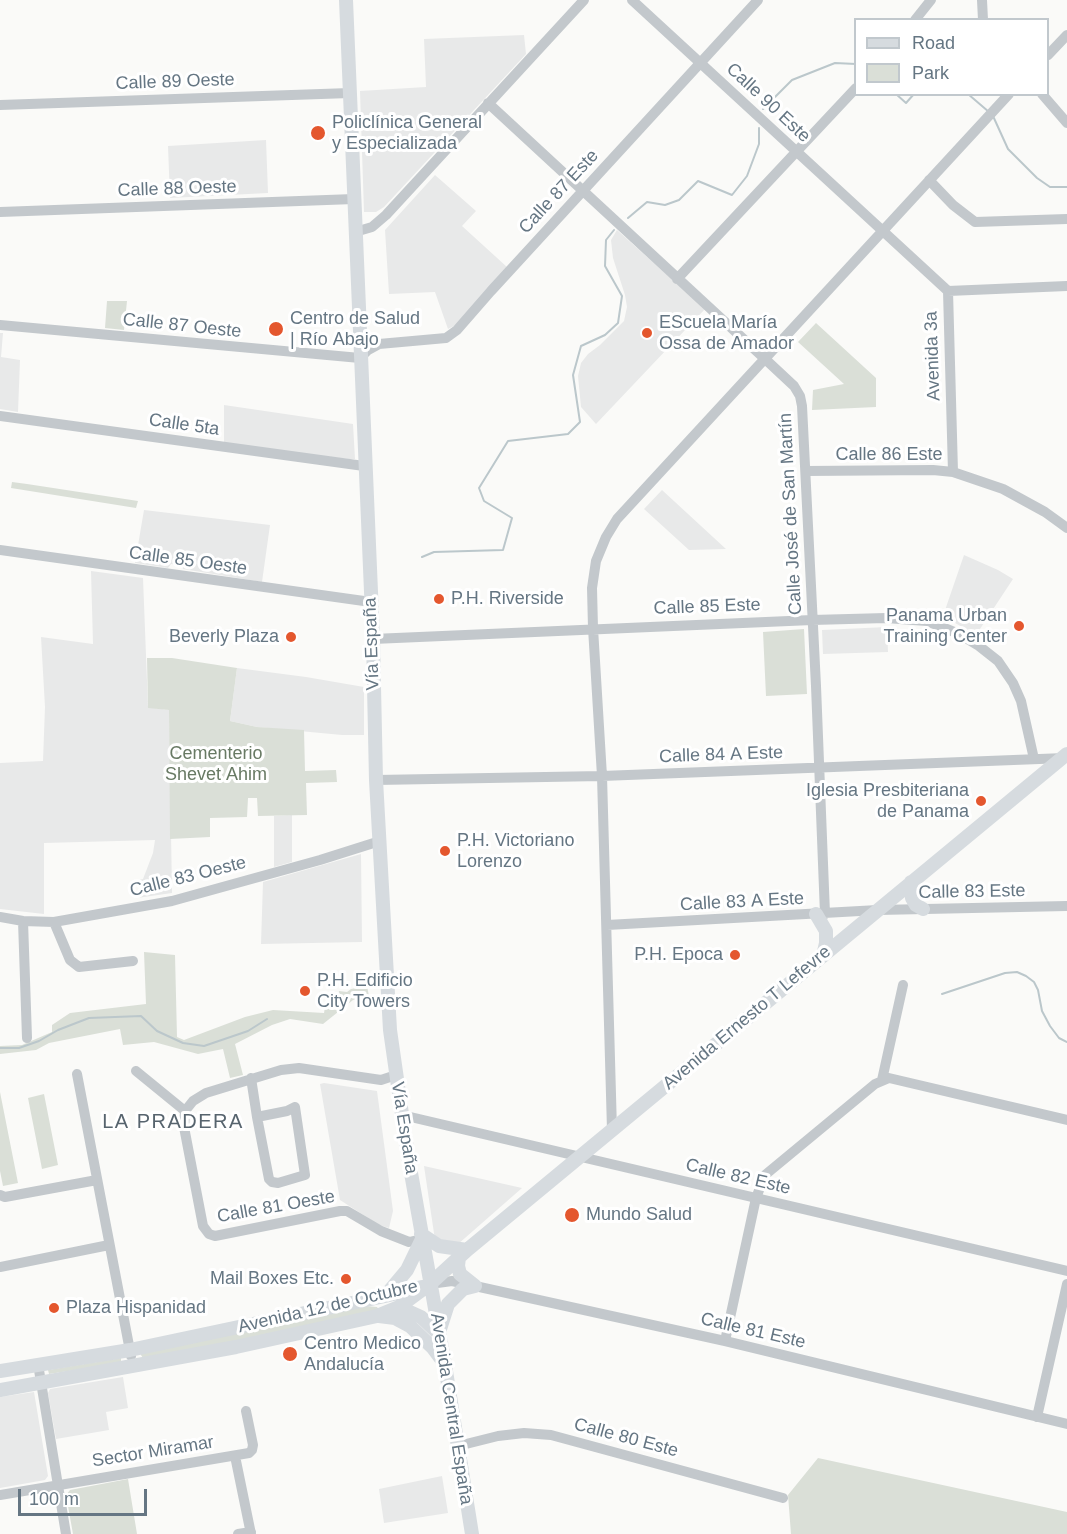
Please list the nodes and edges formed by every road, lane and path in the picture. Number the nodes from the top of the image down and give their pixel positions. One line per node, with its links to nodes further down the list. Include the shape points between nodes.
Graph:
1 (346, 0): 13 (main road, Vía España)
2 (584, 0): 15 (street)
3 (632, 0): 11 (street, Calle 90 Este)
4 (758, 0): 11 (street, Calle 87 Este)
5 (931, 0): 7 (street)
6 (982, 0): 8 (street)
7 (917, 18)
8 (983, 18)
9 (1067, 35): 10 (street)
10 (1049, 53)
11 (700, 63): 19 (street, Calle 90 Este); 21 (street, Calle 87 Este)
12 (854, 89): 19 (street)
13 (350, 93): 16 (street, Calle 89 Oeste); 22 (main road, Vía España)
14 (1044, 96): 18 (street)
15 (488, 103): 21 (street, Calle José de San Martín); 26 (street, via 386,215 372,227)
16 (0, 105)
17 (998, 106): 20 (street)
18 (1067, 123)
19 (796, 151): 25 (street, Calle 90 Este); 27 (street)
20 (929, 180): 24 (street, via 975,222); 25 (street)
21 (582, 191): 27 (street, Calle José de San Martín); 31 (street, Calle 87 Este, via 458,330 446,338 380,344)
22 (354, 199): 23 (street, Calle 88 Oeste); 26 (main road, Vía España)
23 (0, 212)
24 (1067, 219)
25 (883, 230): 29 (street, Avenida 3a); 32 (street)
26 (356, 232): 31 (main road, Vía España)
27 (677, 279): 32 (street, Calle José de San Martín)
28 (1067, 286): 29 (street)
29 (948, 291): 36 (street, Avenida 3a)
30 (0, 325): 31 (street, Calle 87 Oeste)
31 (360, 358): 34 (main road, Vía España)
32 (764, 358): 35 (street, Calle José de San Martín, via 800,396); 41 (street, via 617,519 596,561)
33 (0, 416): 34 (street, Calle 5ta)
34 (364, 466): 39 (main road, Vía España)
35 (806, 471): 36 (street, Calle 86 Este); 40 (street, Calle José de San Martín)
36 (953, 472): 37 (street, Calle 86 Este, via 1003,489)
37 (1067, 528)
38 (0, 550): 39 (street, Calle 85 Oeste)
39 (371, 602): 42 (main road, Vía España)
40 (812, 620): 41 (street, Calle 85 Este); 44 (street, Calle 85 Este, via 927,621 979,646 998,661 1013,683 1026,718); 45 (street, Calle José de San Martín)
41 (593, 628): 42 (street, Calle 85 Este); 46 (street)
42 (373, 639): 47 (main road, Vía España)
43 (1065, 757): 44 (street, Calle 84 A Este); 49 (main road, Avenida Ernesto T Lefevre)
44 (1034, 759): 45 (street, Calle 84 A Este)
45 (820, 768): 46 (street, Calle 84 A Este); 53 (street, Calle José de San Martín)
46 (602, 776): 47 (street, Calle 84 A Este); 57 (street)
47 (376, 780): 48 (main road, Vía España)
48 (380, 841): 56 (street, Calle 83 Oeste, via 172,901); 64 (main road, Vía España)
49 (911, 882): 51 (main road, via 912,898); 52 (main road, Avenida Ernesto T Lefevre)
50 (1067, 906): 51 (street, Calle 83 Este)
51 (923, 909): 52 (street, Calle 83 Este)
52 (878, 910): 53 (street, Calle 83 A Este); 58 (main road, Avenida Ernesto T Lefevre)
53 (820, 914): 57 (street, Calle 83 A Este); 58 (main road, via 826,934)
54 (0, 917): 55 (street, Calle 83 Oeste)
55 (23, 921): 56 (street, Calle 83 Oeste); 61 (street)
56 (54, 922): 59 (street, via 70,960 79,967)
57 (607, 925): 71 (street)
58 (823, 956): 71 (main road, Avenida Ernesto T Lefevre)
59 (133, 961)
60 (903, 985): 66 (street)
61 (27, 1038)
62 (136, 1071): 67 (street)
63 (77, 1074): 73 (street)
64 (396, 1075): 65 (street, via 381,1080 299,1068); 68 (main road, Vía España)
65 (251, 1078): 67 (street, via 207,1093); 69 (street)
66 (882, 1080): 70 (street, via 889,1078); 75 (street, via 769,1170)
67 (185, 1111): 76 (street, Calle 81 Oeste, via 184,1127 203,1226 209,1234 347,1211 409,1242)
68 (402, 1115): 72 (street, Calle 82 Este); 76 (main road, Vía España)
69 (257, 1118): 69 (street, via 269,1179 278,1183 305,1175 295,1107)
70 (1067, 1120)
71 (612, 1130): 72 (main road, Avenida Ernesto T Lefevre)
72 (580, 1157): 75 (street, Calle 82 Este); 78 (main road, Avenida Ernesto T Lefevre)
73 (97, 1180): 74 (street, via 5,1197); 77 (street)
74 (0, 1194)
75 (756, 1198): 80 (street, Calle 82 Este); 88 (street)
76 (422, 1237): 78 (main road); 81 (main road, Vía España); 84 (main road, via 407,1270)
77 (109, 1245): 79 (street); 89 (street)
78 (463, 1253): 81 (main road, Avenida Ernesto T Lefevre); 83 (main road, via 458,1266 460,1274)
79 (0, 1267)
80 (1067, 1271)
81 (430, 1284): 83 (street, Calle 81 Este, via 452,1281); 84 (main road, Avenida 12 de Octubre); 85 (main road, Avenida 12 de Octubre); 87 (main road, Avenida Central España)
82 (1067, 1284): 97 (street)
83 (475, 1286): 87 (main road, via 463,1289 448,1304); 88 (street, Calle 81 Este)
84 (385, 1296): 89 (main road, Avenida 12 de Octubre)
85 (399, 1307): 86 (main road, Avenida 12 de Octubre); 87 (main road, via 421,1317)
86 (377, 1316): 91 (main road, via 395,1318 415,1330); 92 (main road, Avenida 12 de Octubre)
87 (439, 1334): 91 (main road, Avenida Central España)
88 (725, 1341): 97 (street, Calle 81 Este)
89 (130, 1350): 90 (main road, Avenida 12 de Octubre); 92 (street)
90 (38, 1364): 93 (main road, Avenida 12 de Octubre); 94 (street)
91 (445, 1365): 99 (main road, Avenida Central España)
92 (133, 1367): 94 (main road, Avenida 12 de Octubre)
93 (0, 1371)
94 (40, 1382): 95 (main road, Avenida 12 de Octubre); 101 (street)
95 (0, 1390)
96 (246, 1411): 100 (street, Sector Miramar, via 252,1450)
97 (1037, 1417): 98 (street, Calle 81 Este)
98 (1067, 1424)
99 (458, 1446): 103 (street, Calle 80 Este, via 524,1433 552,1435); 107 (main road, Avenida Central España)
100 (235, 1456): 101 (street, Sector Miramar); 104 (street)
101 (57, 1485): 102 (street, Sector Miramar); 105 (street)
102 (0, 1495)
103 (783, 1498)
104 (251, 1533): 106 (street)
105 (66, 1534)
106 (238, 1534)
107 (472, 1534)

